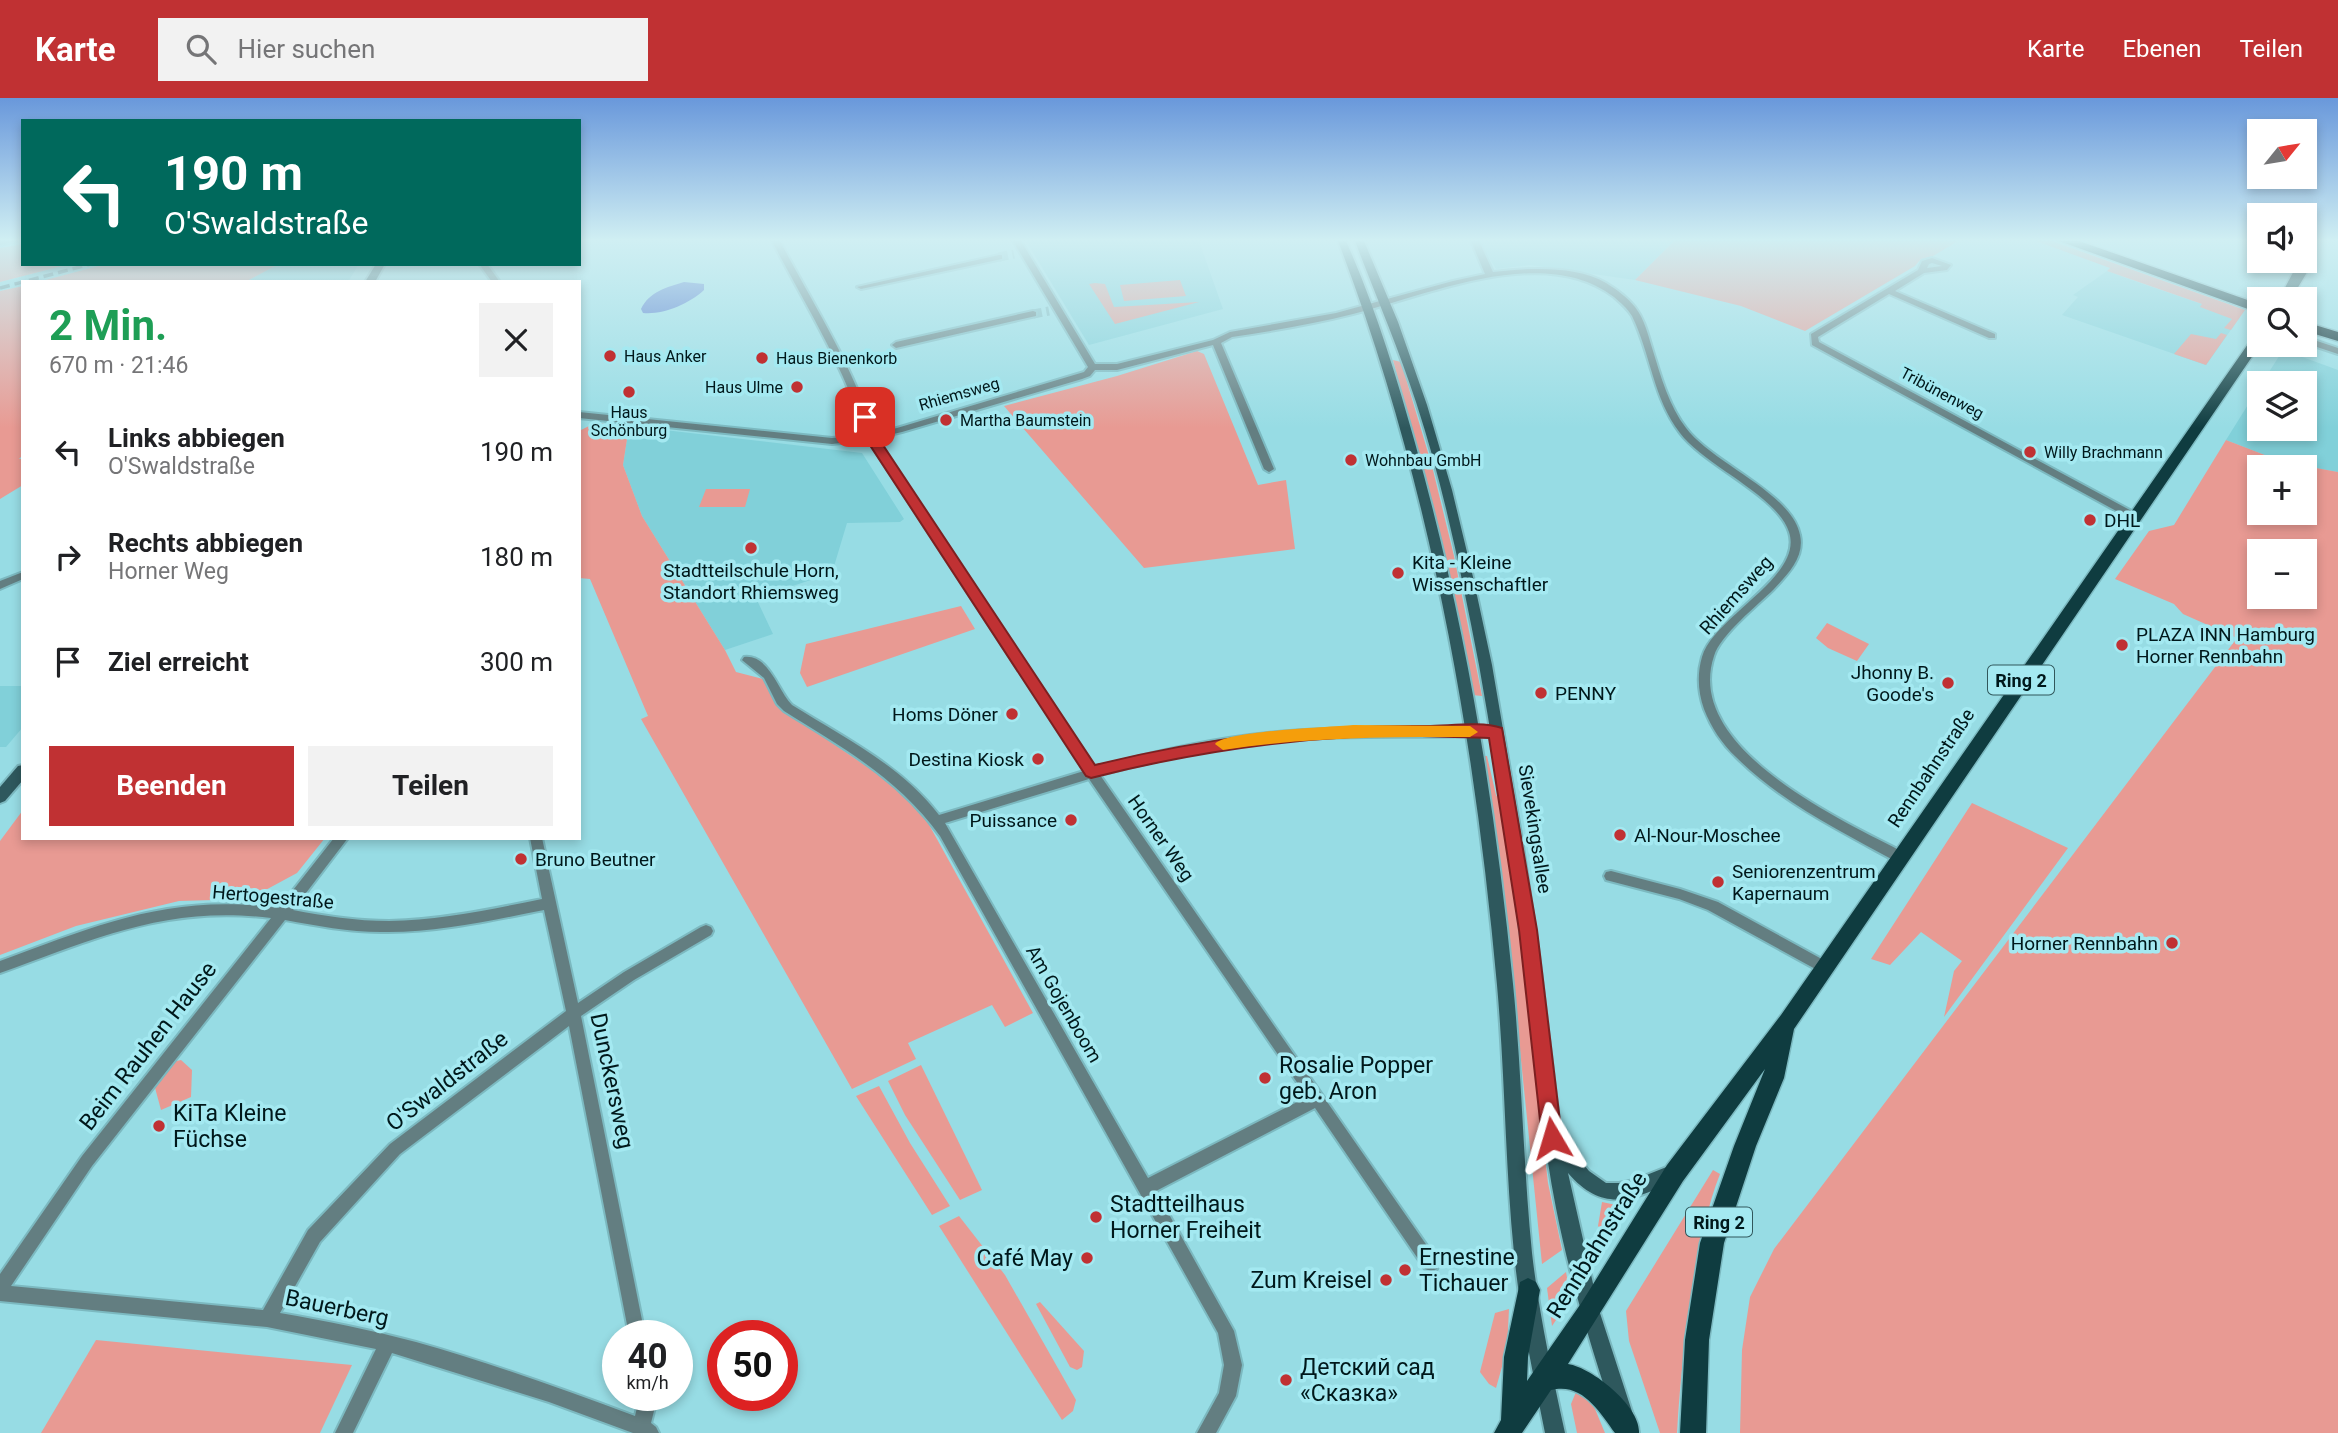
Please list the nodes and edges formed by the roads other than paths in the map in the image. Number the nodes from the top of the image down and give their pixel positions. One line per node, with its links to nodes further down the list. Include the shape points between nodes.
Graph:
1 (809, 303): 25 (street, Horner Weg, via 839,359)
2 (1056, 303): 10 (street)
3 (1367, 303): 9 (main road)
4 (1384, 303): 9 (street, Rhiemsweg)
5 (1385, 303): 32 (main road, Sievekingsallee, via 1440,471)
6 (1626, 303): 39 (street, Rhiemsweg, via 1638,317 1660,391 1677,423 1708,456 1777,506 1796,533 1792,562 1724,633 1707,658 1705,695 1715,721 1737,752 1771,782)
7 (1869, 303): 27 (street, Tribünenweg, via 1812,339)
8 (1916, 303): 16 (street)
9 (1369, 307): 18 (street, Rhiemsweg, via 1230,335); 31 (main road, via 1431,523)
10 (1060, 309): 11 (street); 23 (street)
11 (1049, 311)
12 (1033, 314): 20 (street)
13 (2317, 320): 14 (highway)
14 (2338, 327)
15 (2317, 330): 17 (highway)
16 (1992, 336)
17 (2338, 337)
18 (1216, 342): 23 (street, Rhiemsweg, via 1117,367); 26 (street)
19 (2317, 344): 21 (street)
20 (896, 345)
21 (2338, 351)
22 (2247, 354): 27 (main road, Rennbahnstraße / Ring 2)
23 (1092, 367): 25 (street, Rhiemsweg, via 1079,377)
24 (581, 415): 25 (street, Rhiemsweg, via 832,441)
25 (870, 436): 34 (street, Horner Weg)
26 (1269, 469)
27 (2135, 517): 39 (main road, Rennbahnstraße / Ring 2)
28 (21, 576): 29 (street)
29 (0, 585)
30 (748, 660): 36 (street, Am Gojenboom, via 768,675 788,708 887,770 915,793)
31 (1472, 732): 32 (main road); 34 (street, via 1353,731 1262,738); 53 (main road, via 1506,986)
32 (1496, 732): 49 (main road, Sievekingsallee, via 1528,930)
33 (21, 772): 35 (main road)
34 (1091, 772): 36 (street); 48 (street, Horner Weg)
35 (0, 797)
36 (937, 820): 51 (street, Am Gojenboom)
37 (340, 840): 42 (street, Beim Rauhen Hause)
38 (536, 840): 41 (street, Dunckersweg)
39 (1900, 857): 45 (main road, Rennbahnstraße / Ring 2)
40 (1611, 876): 45 (street, via 1713,906)
41 (550, 903): 42 (street, Hertogestraße, via 431,925 365,926); 46 (street, Dunckersweg)
42 (283, 914): 44 (street, Hertogestraße, via 211,909 169,914 86,934); 54 (street, Beim Rauhen Hause, via 87,1161)
43 (706, 931): 46 (street, O'Swaldstraße)
44 (0, 967)
45 (1824, 967): 47 (main road, Rennbahnstraße / Ring 2)
46 (573, 1014): 56 (street, O'Swaldstraße, via 395,1149 314,1236); 57 (street, Dunckersweg)
47 (1788, 1021): 50 (main road, Rennbahnstraße / Ring 2); 67 (main road, Rennbahnstraße / Ring 2, via 1773,1078 1712,1243 1697,1340)
48 (1318, 1099): 51 (street); 52 (street, Horner Weg)
49 (1552, 1138): 50 (main road, via 1576,1172 1596,1190 1633,1191); 55 (main road, Sievekingsallee)
50 (1675, 1173): 55 (main road, Rennbahnstraße / Ring 2)
51 (1145, 1188): 65 (street, Am Gojenboom, via 1226,1331 1233,1365 1227,1396)
52 (1431, 1263)
53 (1528, 1290): 59 (main road); 61 (main road)
54 (0, 1291): 56 (street, Bauerberg)
55 (1590, 1310): 59 (main road, Rennbahnstraße / Ring 2); 63 (main road, Sievekingsallee)
56 (267, 1319): 58 (street, Bauerberg)
57 (633, 1320)
58 (387, 1344): 62 (street, Bauerberg, via 549,1393); 64 (street)
59 (1544, 1380): 61 (main road, Rennbahnstraße); 63 (main road, via 1564,1374 1584,1380); 66 (main road)
60 (647, 1411): 62 (street)
61 (1510, 1429)
62 (645, 1430)
63 (1629, 1431)
64 (344, 1433)
65 (1206, 1433)
66 (1555, 1433)
67 (1693, 1433)

